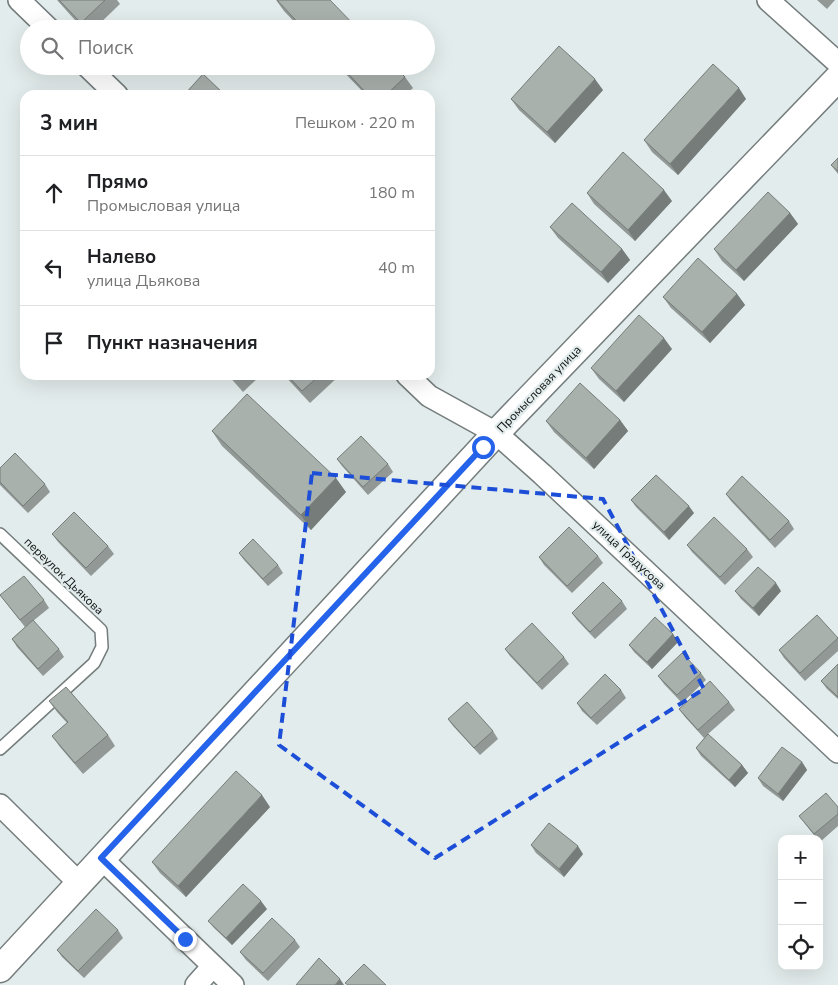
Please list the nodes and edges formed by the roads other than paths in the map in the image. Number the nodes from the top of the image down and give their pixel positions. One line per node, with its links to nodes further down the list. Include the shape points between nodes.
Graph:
1 (19, 0): 3 (street)
2 (768, 0): 4 (street)
3 (40, 20)
4 (838, 63)
5 (96, 75): 7 (street)
6 (838, 78): 9 (street, Промысловая улица)
7 (112, 90)
8 (412, 380): 9 (street, улица Градусова, via 429,396)
9 (496, 433): 12 (street, улица Градусова); 14 (street, Промысловая улица)
10 (0, 534): 11 (lane, переулок Дьякова, via 101,630 102,647 94,663)
11 (0, 749)
12 (838, 752)
13 (0, 805): 15 (street)
14 (101, 858): 15 (street, Промысловая улица); 16 (street)
15 (79, 883): 17 (street, Промысловая улица)
16 (213, 966): 18 (street); 19 (street)
17 (0, 969)
18 (196, 985)
19 (233, 985)

